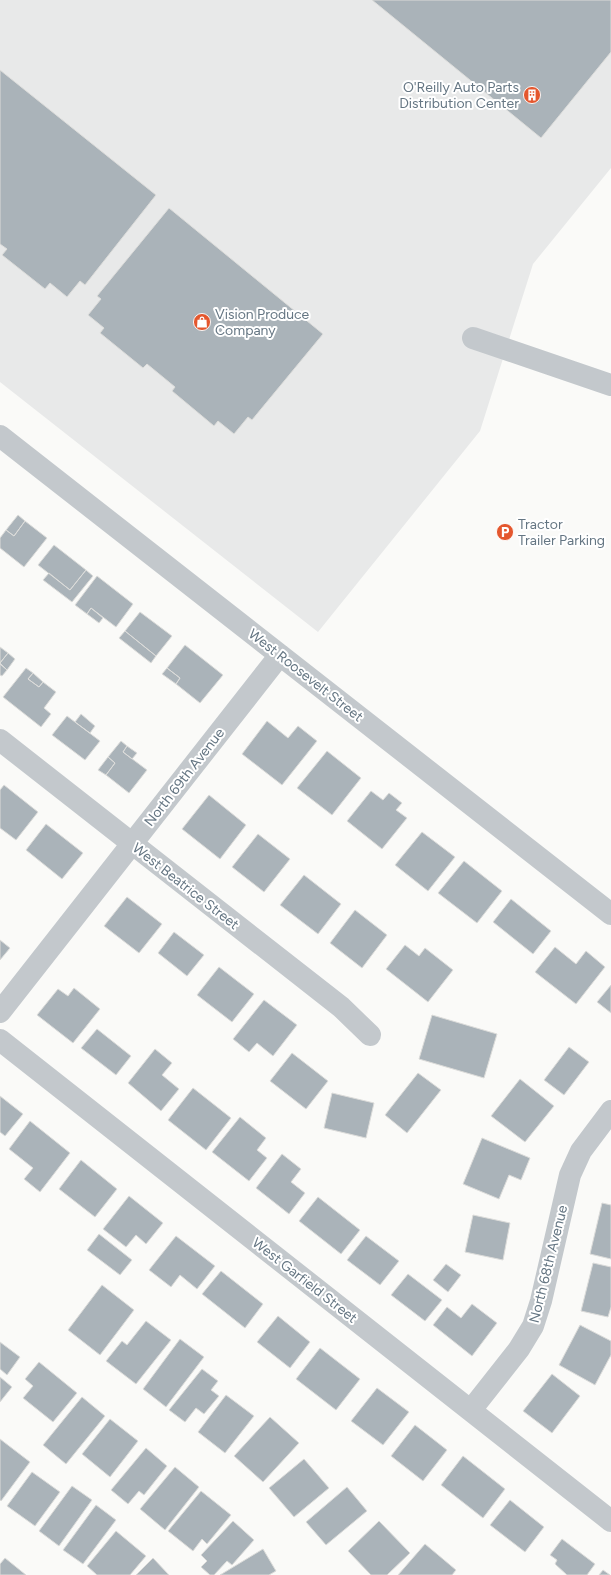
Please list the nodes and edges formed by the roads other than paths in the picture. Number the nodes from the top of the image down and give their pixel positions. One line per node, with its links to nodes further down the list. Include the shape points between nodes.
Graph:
1 (473, 338): 2 (street)
2 (611, 385)
3 (0, 436): 4 (street, West Roosevelt Street)
4 (280, 655): 6 (street, North 69th Avenue); 7 (street, West Roosevelt Street)
5 (0, 740): 6 (street, West Beatrice Street)
6 (132, 844): 8 (street, North 69th Avenue); 9 (street, West Beatrice Street, via 341,1007)
7 (611, 914)
8 (0, 1012)
9 (370, 1035)
10 (0, 1040): 12 (street, West Garfield Street)
11 (611, 1111): 12 (street, North 68th Avenue, via 581,1151 570,1175 542,1301 533,1326 519,1349)
12 (471, 1410): 13 (street, West Garfield Street)
13 (611, 1521)

